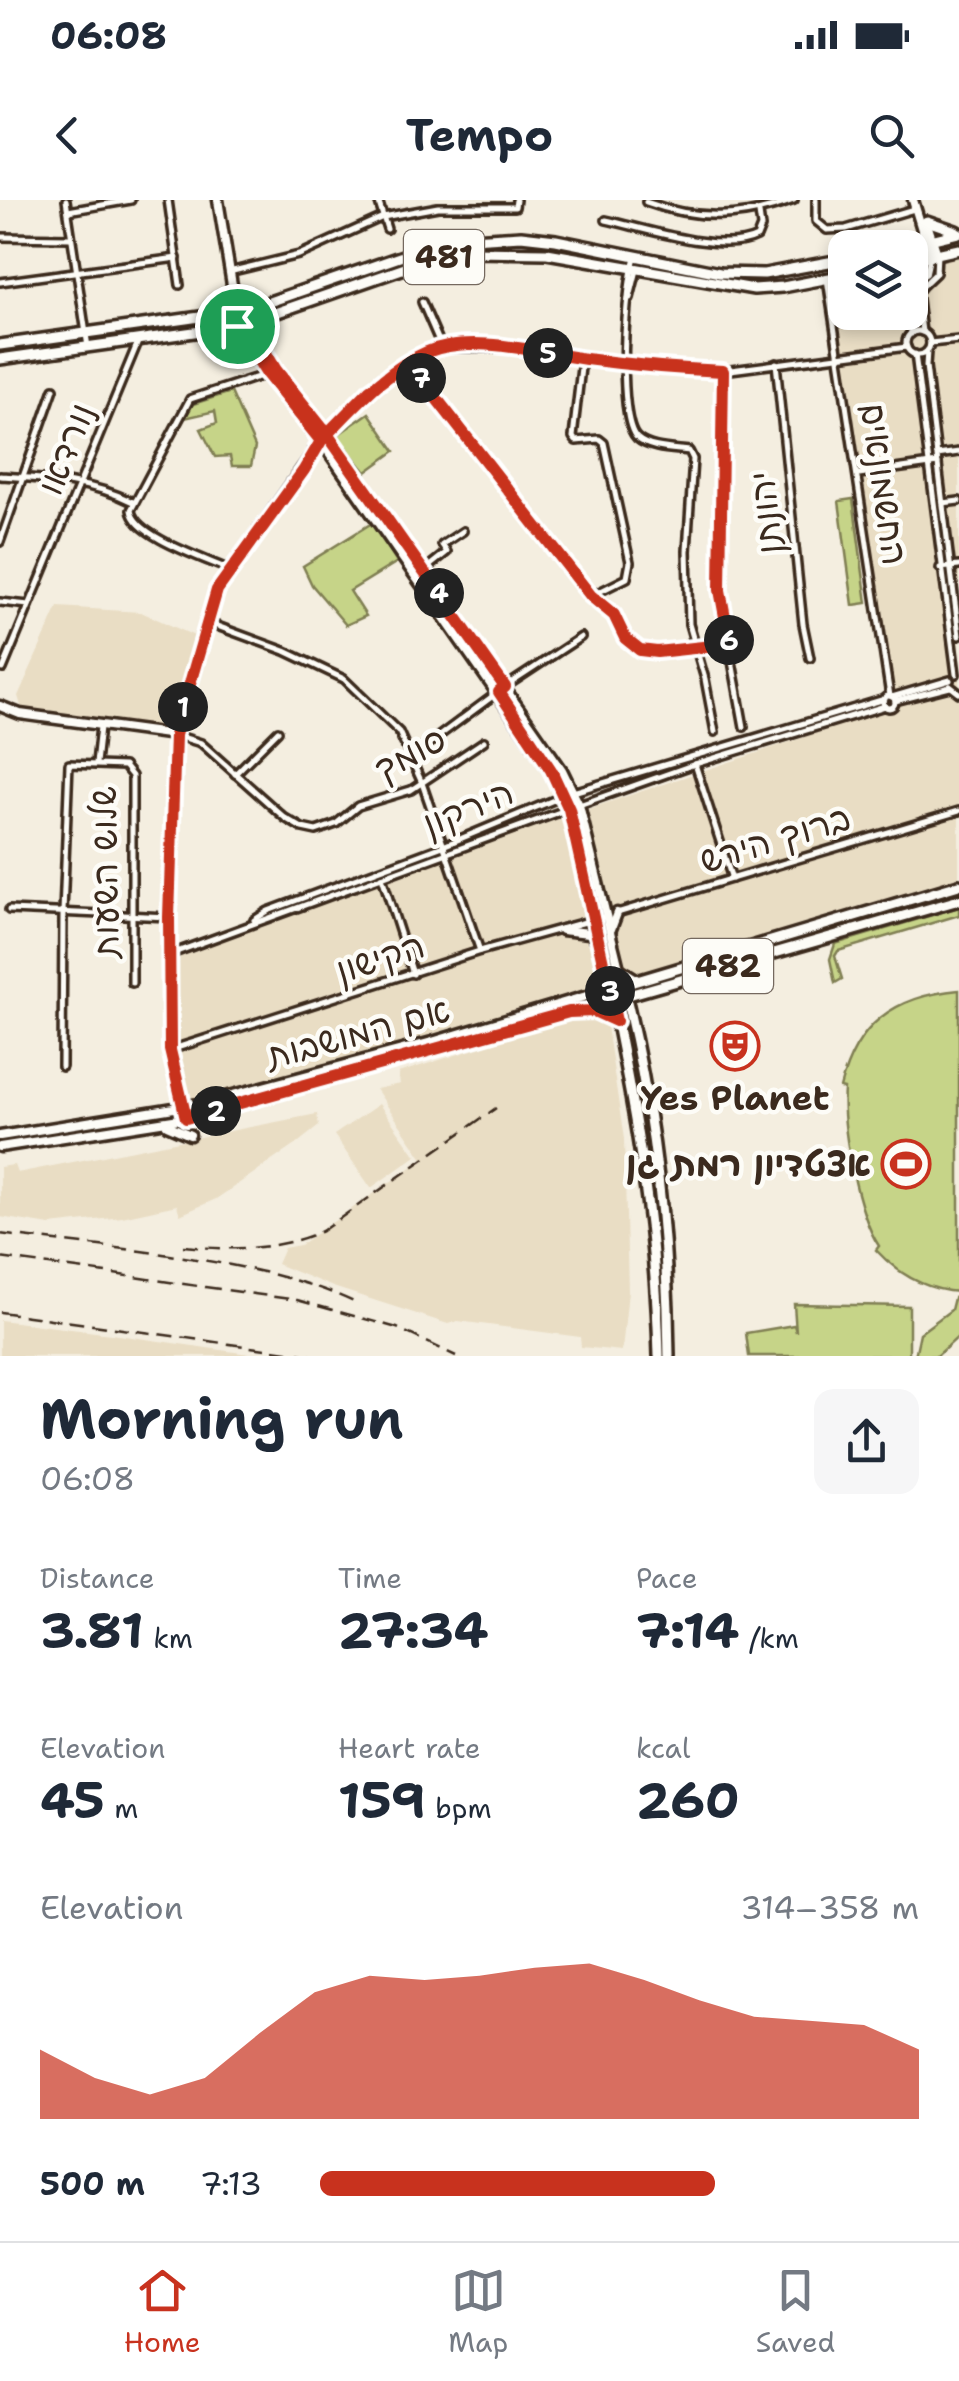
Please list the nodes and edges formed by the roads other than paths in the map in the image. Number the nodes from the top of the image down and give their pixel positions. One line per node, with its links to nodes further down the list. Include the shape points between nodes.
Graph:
1 (66, 200): 12 (street)
2 (130, 200): 12 (street)
3 (168, 200): 25 (street)
4 (218, 200): 29 (street)
5 (378, 200): 14 (street)
6 (794, 200): 13 (street)
7 (816, 200): 11 (street, via 816,221 836,231)
8 (646, 202): 13 (street, via 702,217)
9 (491, 203): 10 (street); 14 (street)
10 (516, 203)
11 (919, 210): 17 (main road); 20 (street)
12 (68, 212): 19 (street)
13 (759, 213): 15 (street, via 757,237 733,243)
14 (384, 216): 16 (street); 29 (street, via 299,255)
15 (606, 220)
16 (388, 229)
17 (959, 232): 20 (main road)
18 (0, 237): 19 (street)
19 (71, 238): 30 (street)
20 (930, 240): 23 (street)
21 (959, 248): 23 (main road)
22 (636, 255): 26 (main road, 481, via 720,273 764,274); 28 (street); 35 (main road, 481, via 521,236 471,239 417,250)
23 (933, 255): 24 (main road); 27 (street)
24 (928, 256)
25 (177, 258): 30 (street); 33 (street)
26 (828, 261)
27 (928, 269)
28 (634, 270): 31 (main road, 481, via 754,289); 36 (main road, 481, via 548,253 473,252 405,268); 59 (street)
29 (229, 272): 35 (street)
30 (77, 274): 32 (street); 40 (street)
31 (827, 279): 53 (street, החשמונאים)
32 (0, 282)
33 (180, 285)
34 (422, 302): 50 (street)
35 (237, 312): 37 (street); 40 (main road, 481)
36 (265, 317): 37 (main road, 481); 42 (main road)
37 (242, 324): 42 (street); 43 (main road, 481); 61 (street)
38 (911, 330): 41 (street)
39 (922, 332): 41 (street); 46 (street)
40 (86, 333): 47 (main road, 481); 48 (street)
41 (911, 334): 49 (street)
42 (256, 338): 63 (street)
43 (140, 339): 45 (main road, 481); 54 (street, נורדאו)
44 (959, 340): 46 (street)
45 (121, 342): 48 (main road, 481); 54 (street)
46 (930, 343): 51 (street)
47 (0, 345)
48 (88, 347): 55 (main road, 481)
49 (907, 347): 52 (street); 53 (street)
50 (442, 348): 56 (street, via 522,348); 57 (street)
51 (927, 351): 52 (street); 65 (street)
52 (915, 354): 66 (street)
53 (839, 355): 58 (street); 67 (street, החשמונאים)
54 (131, 356): 70 (street, נורדאו)
55 (0, 359)
56 (582, 359): 59 (street); 81 (street, via 573,437 604,442 630,562 626,578)
57 (408, 362): 63 (street); 81 (street)
58 (776, 363): 60 (street); 89 (street, יהונתן)
59 (625, 364): 60 (street); 88 (street, via 626,414 636,438 689,451 693,458 686,552)
60 (723, 371): 87 (street, via 720,590)
61 (267, 374): 63 (street); 72 (street, via 190,399)
62 (54, 390): 69 (street)
63 (324, 437): 79 (street); 80 (street)
64 (959, 452): 65 (street)
65 (938, 459): 66 (street); 73 (street)
66 (929, 464): 67 (street); 78 (street)
67 (859, 474): 95 (street, החשמונאים)
68 (0, 476): 69 (street)
69 (22, 477): 70 (street); 75 (street)
70 (80, 482): 72 (street); 83 (street, נורדאו)
71 (959, 500): 73 (street)
72 (134, 502): 79 (street, via 132,518 142,530)
73 (943, 502): 77 (street)
74 (463, 531): 80 (street)
75 (0, 542)
76 (959, 566): 77 (street)
77 (950, 567): 78 (street); 85 (street)
78 (940, 568): 91 (street)
79 (233, 571): 84 (street, via 217,590)
80 (420, 573): 93 (street)
81 (591, 596): 88 (street, via 640,650)
82 (0, 602): 83 (street)
83 (29, 605): 90 (street, נורדאו)
84 (206, 622): 101 (street); 103 (street, via 344,679 399,732)
85 (959, 636)
86 (581, 637): 93 (street)
87 (730, 644): 88 (street); 98 (street)
88 (696, 648): 100 (street)
89 (810, 658)
90 (0, 668)
91 (958, 674): 92 (street)
92 (950, 683): 94 (street); 95 (street, הירקון)
93 (502, 689): 103 (street); 108 (street); 109 (street)
94 (959, 694)
95 (889, 700): 105 (street, הירקון); 108 (street, הירקון)
96 (0, 706): 97 (street)
97 (100, 726): 101 (street); 104 (street, שלוש השעות)
98 (744, 728)
99 (278, 731): 106 (street)
100 (716, 732)
101 (175, 735): 106 (street, סומך, via 201,742); 124 (street)
102 (484, 740): 107 (street, סומך)
103 (412, 757): 107 (street)
104 (96, 764): 120 (street, via 66,769); 122 (street, שלוש השעות, via 124,766 132,776)
105 (695, 764): 110 (street, הירקון); 116 (street)
106 (235, 774): 107 (street, סומך, via 285,818 316,830)
107 (422, 783): 113 (street)
108 (573, 792): 109 (street, הירקון); 110 (street)
109 (564, 797): 111 (street); 113 (street, הירקון)
110 (579, 805): 111 (street, הירקון); 123 (street)
111 (569, 809): 114 (street, הירקון); 125 (street)
112 (959, 810): 116 (street, ברוך הירש)
113 (442, 846): 114 (street); 126 (street, הירקון, via 268,910)
114 (445, 855): 115 (street, הירקון); 130 (street)
115 (382, 877): 126 (street, הירקון); 134 (street)
116 (732, 878): 121 (street, ברוך הירש)
117 (959, 885): 136 (main road, 482)
118 (959, 900): 136 (main road, 482)
119 (9, 910): 120 (street)
120 (63, 912): 122 (street); 144 (street)
121 (617, 913): 123 (street, ברוך הירש); 128 (street)
122 (131, 915): 124 (street); 135 (street, שלוש השעות)
123 (606, 916): 125 (street, הקישון); 128 (street)
124 (169, 917): 131 (street)
125 (594, 920): 127 (street, הקישון); 129 (street)
126 (247, 924): 131 (street, הירקון)
127 (562, 930): 129 (street); 130 (street, הקישון)
128 (610, 934): 132 (street)
129 (599, 940): 133 (street)
130 (480, 951): 134 (street, הקישון)
131 (171, 954): 143 (street)
132 (619, 969): 136 (main road); 137 (street)
133 (605, 970): 138 (street); 139 (street)
134 (413, 974): 143 (street, הקישון)
135 (132, 984)
136 (643, 985): 137 (main road, 482); 141 (main road)
137 (624, 991): 138 (main road, 482); 141 (main road)
138 (611, 994): 139 (street, אם המושבות); 140 (street, אם המושבות); 142 (main road)
139 (592, 995): 145 (street, אם המושבות)
140 (569, 1012): 142 (main road, via 594,1011); 146 (street, אם המושבות)
141 (630, 1016): 151 (main road, via 651,1139)
142 (616, 1021): 151 (main road)
143 (170, 1050): 145 (street)
144 (62, 1066)
145 (183, 1108): 146 (street); 149 (street, אם המושבות)
146 (186, 1118): 147 (street, אם המושבות)
147 (158, 1124): 148 (street); 150 (street, אם המושבות)
148 (190, 1135)
149 (2, 1136)
150 (0, 1147)
151 (656, 1220): 152 (main road); 153 (main road, via 667,1272)
152 (659, 1356)
153 (669, 1356)

